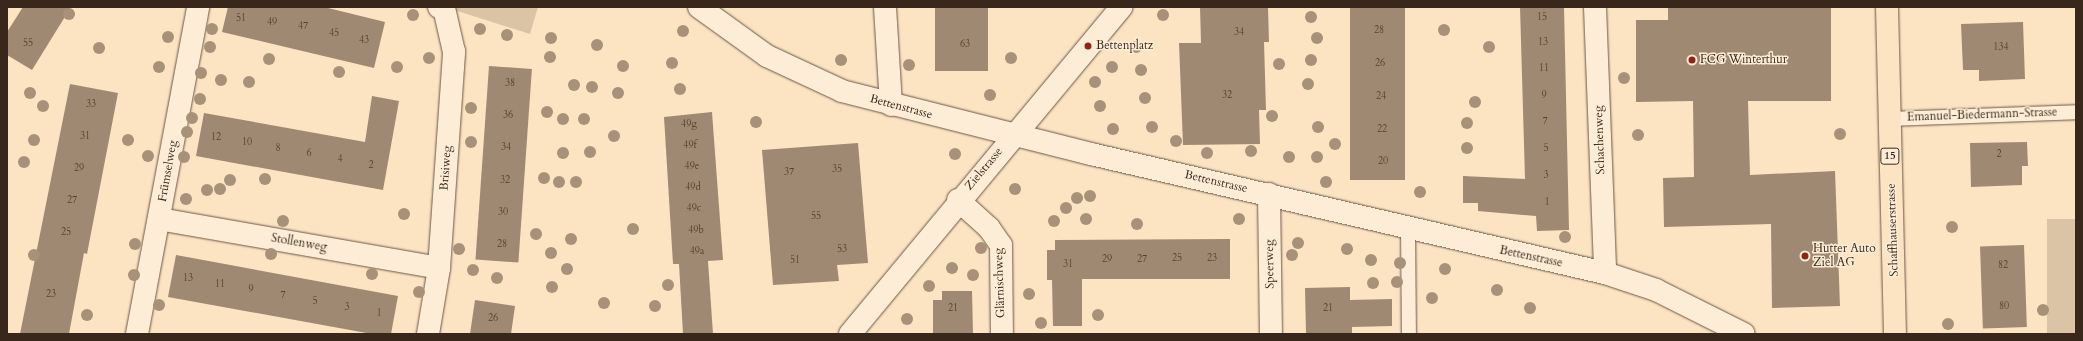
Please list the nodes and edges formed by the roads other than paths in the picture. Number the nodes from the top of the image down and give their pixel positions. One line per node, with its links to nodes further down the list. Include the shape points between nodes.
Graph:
1 (198, 7): 14 (street, Frümselweg)
2 (439, 7): 16 (street, Brisiweg, via 444,8 454,52)
3 (699, 7): 8 (street, Bettenstrasse, via 767,56 804,75 842,91)
4 (885, 7): 8 (street)
5 (1121, 7): 11 (street, Zielstrasse)
6 (1595, 7): 17 (street, Schachenweg)
7 (1887, 7): 10 (main road, Schaffhauserstrasse / 15)
8 (891, 105): 11 (street, Bettenstrasse)
9 (2076, 112): 10 (lane, Emanuel-Biedermann-Strasse)
10 (1889, 119): 25 (main road, Schaffhauserstrasse / 15)
11 (1013, 135): 12 (street, Bettenstrasse); 13 (street, Zielstrasse)
12 (1270, 194): 15 (street, Bettenstrasse); 22 (street, Speerweg)
13 (958, 200): 20 (street, Zielstrasse); 21 (street, Glärnischweg, via 989,228 1001,245)
14 (159, 219): 16 (street, Stollenweg); 18 (street, Frümselweg)
15 (1408, 227): 17 (street, Bettenstrasse); 23 (lane)
16 (439, 268): 19 (street, Brisiweg)
17 (1605, 273): 24 (street, Bettenstrasse, via 1656,290)
18 (137, 334)
19 (428, 334)
20 (850, 334)
21 (1002, 334)
22 (1271, 334)
23 (1409, 334)
24 (1744, 334)
25 (1895, 334)

